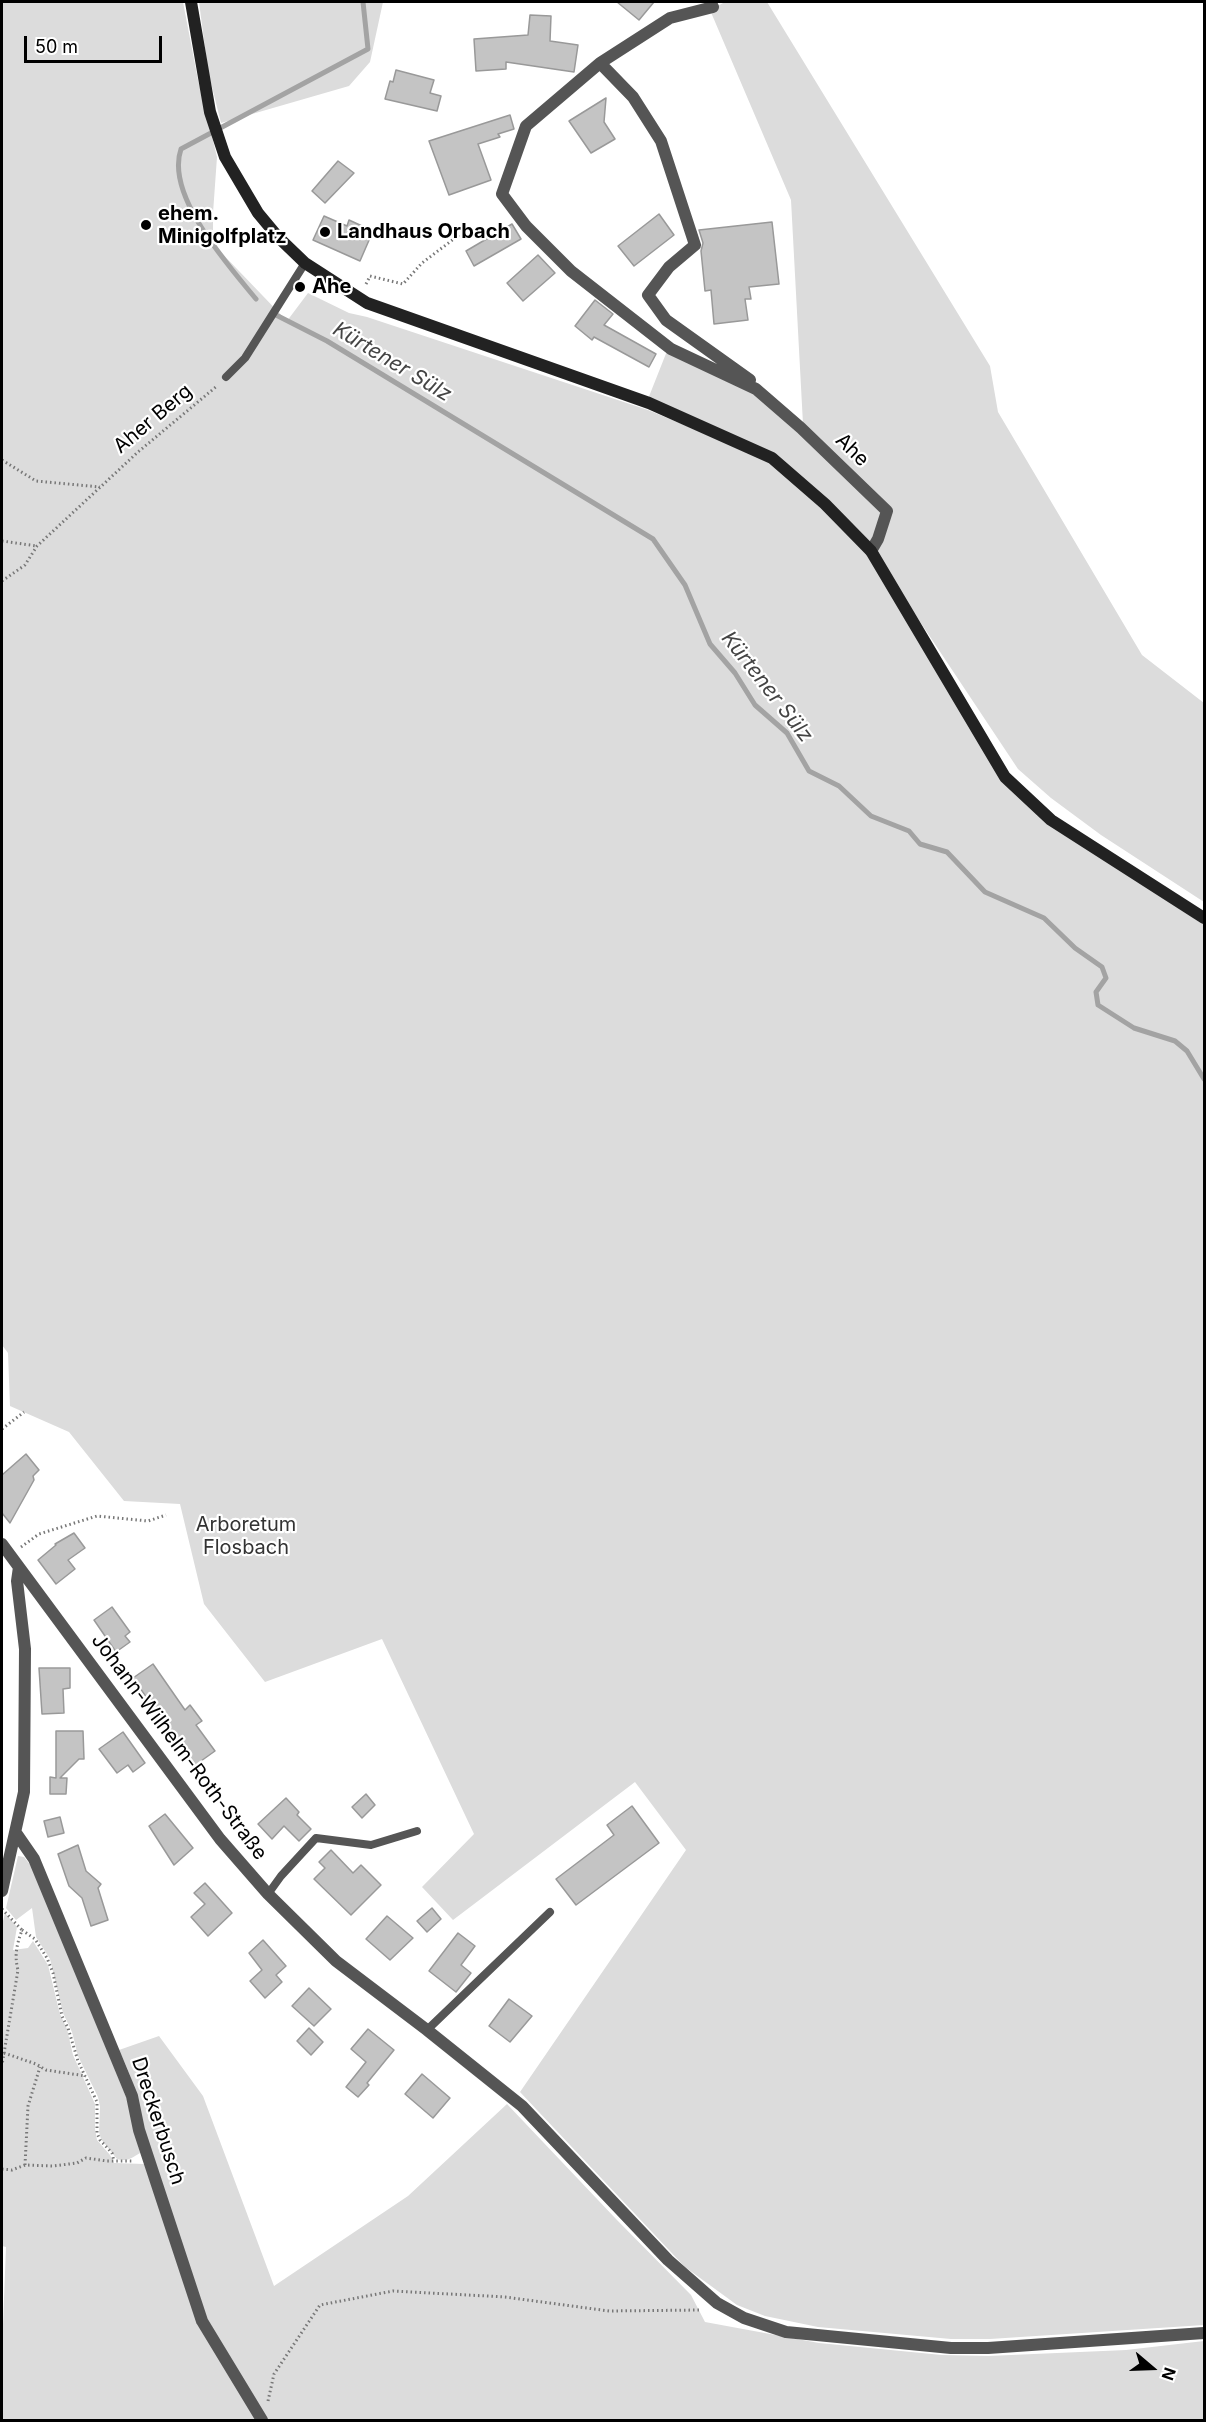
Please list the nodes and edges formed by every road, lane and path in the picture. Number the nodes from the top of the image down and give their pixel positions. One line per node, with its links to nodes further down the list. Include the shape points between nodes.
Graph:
1 (191, 2): 5 (main road, via 210,112 225,157 258,213)
2 (713, 7): 3 (street, Ahe, via 670,18)
3 (600, 63): 8 (street, Ahe, via 633,98 661,141 695,245 669,267 648,295 666,320 749,379); 8 (street, Ahe, via 526,126 502,194 526,226 571,271 671,349)
4 (459, 235): 6 (path, via 422,263 403,284 370,276)
5 (305, 263): 6 (main road); 7 (lane, via 245,358)
6 (359, 299): 13 (main road, via 649,403 772,458)
7 (226, 377): 10 (path, Aher Berg)
8 (756, 389): 13 (street, Ahe, via 886,511)
9 (2, 460): 10 (path, via 36,481)
10 (100, 487): 12 (path, Aher Berg)
11 (2, 541): 12 (path)
12 (37, 546): 14 (path, Aher Berg, via 25,565)
13 (871, 551): 15 (main road, via 1005,777 1051,820)
14 (2, 581)
15 (1204, 918)
16 (24, 1412): 17 (path)
17 (2, 1429)
18 (166, 1515): 20 (path, via 148,1521 97,1516 39,1534)
19 (2, 1544): 20 (street, Johann-Wilhelm-Roth-Straße)
20 (10, 1556): 21 (street, Johann-Wilhelm-Roth-Straße)
21 (19, 1567): 23 (street, via 16,1581 25,1649 25,1758 24,1792); 25 (street, Johann-Wilhelm-Roth-Straße, via 220,1839)
22 (417, 1831): 25 (lane, via 371,1845 316,1838)
23 (16, 1833): 24 (street); 34 (street, Dreckerbusch, via 34,1859 118,2059)
24 (2, 1891)
25 (268, 1894): 29 (street, Johann-Wilhelm-Roth-Straße, via 336,1961)
26 (2, 1909): 28 (path)
27 (550, 1912): 29 (lane)
28 (22, 1930): 30 (path, via 14,1958 18,1970); 33 (path, via 35,1939 47,1958 62,2016)
29 (428, 2030): 38 (street, Johann-Wilhelm-Roth-Straße, via 509,2094 668,2260)
30 (4, 2054): 31 (path); 32 (path)
31 (2, 2065)
32 (40, 2067): 33 (path); 36 (path, via 28,2106)
33 (86, 2076): 35 (path, via 97,2102 97,2133)
34 (148, 2158): 35 (path); 40 (street, Dreckerbusch, via 202,2321)
35 (114, 2161): 36 (path, via 92,2158 53,2166)
36 (25, 2165): 37 (path)
37 (2, 2169)
38 (728, 2310): 39 (street, Johann-Wilhelm-Roth-Straße, via 764,2326 805,2335 951,2348); 40 (path, via 609,2311 505,2297 393,2291 320,2305 274,2374)
39 (1204, 2333)
40 (264, 2415)

